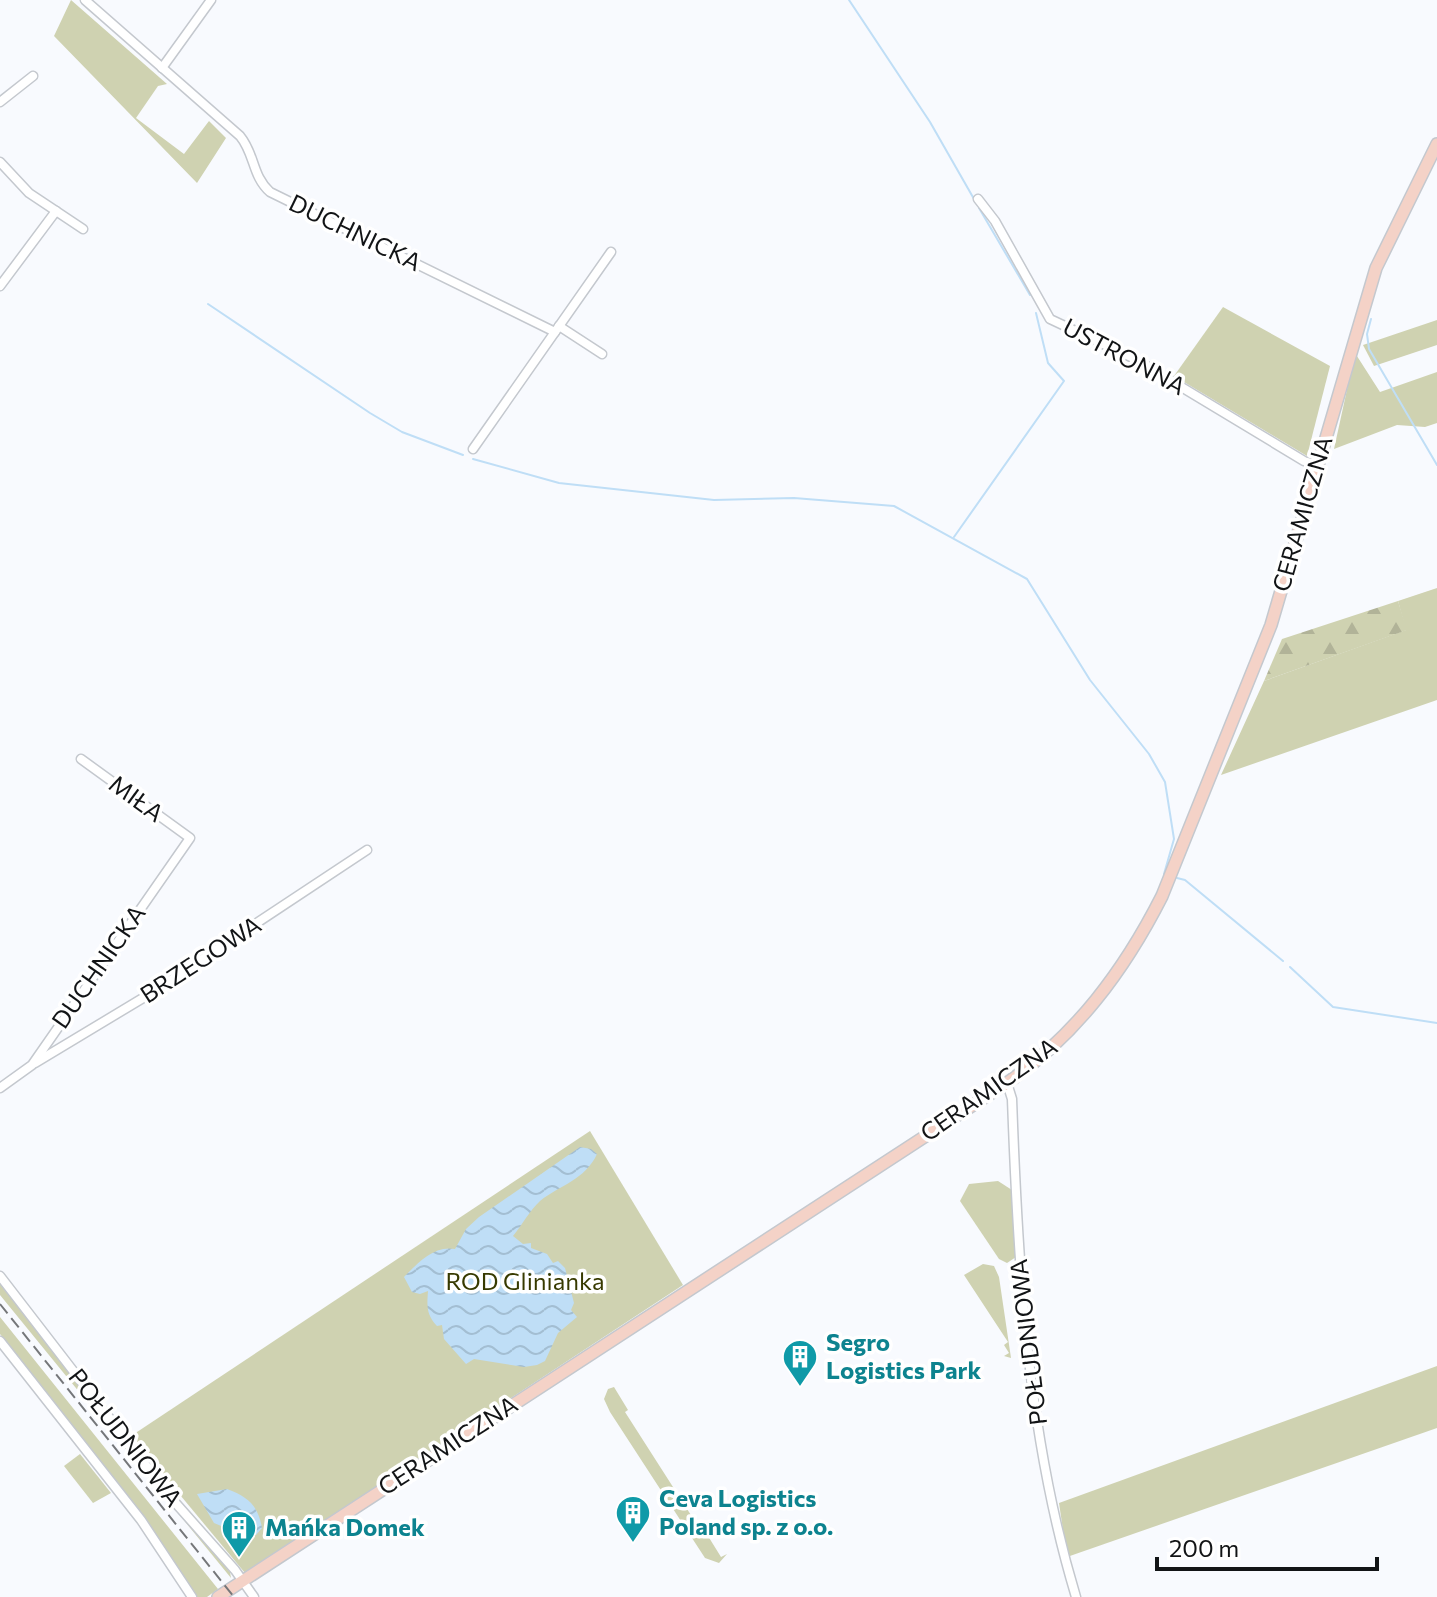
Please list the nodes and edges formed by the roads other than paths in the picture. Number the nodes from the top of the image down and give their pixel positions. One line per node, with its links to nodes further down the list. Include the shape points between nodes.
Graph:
1 (85, 0): 3 (street, DUCHNICKA)
2 (211, 0): 4 (street)
3 (97, 4): 4 (street, DUCHNICKA)
4 (162, 68): 15 (street, DUCHNICKA, via 245,143 259,182 270,192)
5 (33, 76): 6 (street)
6 (0, 102)
7 (1437, 144): 18 (main road, CERAMICZNA, via 1376,268)
8 (0, 162): 9 (street)
9 (3, 173): 11 (street)
10 (978, 199): 18 (street, USTRONNA, via 1050,319 1135,359)
11 (56, 211): 12 (street); 14 (street)
12 (83, 229)
13 (611, 252): 15 (street)
14 (0, 286)
15 (557, 329): 16 (street, DUCHNICKA); 17 (street)
16 (602, 354)
17 (473, 449)
18 (1318, 465): 23 (main road, CERAMICZNA, via 1262,651 1145,930 1074,1028)
19 (81, 759): 20 (street, MIŁA)
20 (190, 838): 22 (street, DUCHNICKA)
21 (367, 850): 22 (street, BRZEGOWA)
22 (32, 1065): 24 (street, DUCHNICKA)
23 (1007, 1083): 27 (main road, CERAMICZNA); 31 (street, POŁUDNIOWA, via 1025,1346 1053,1504)
24 (0, 1088)
25 (0, 1276): 27 (street, POŁUDNIOWA, via 172,1499)
26 (0, 1341): 28 (street, via 131,1508)
27 (243, 1581): 29 (main road, CERAMICZNA); 30 (street, POŁUDNIOWA)
28 (192, 1597)
29 (218, 1597)
30 (254, 1597)
31 (1076, 1597)

